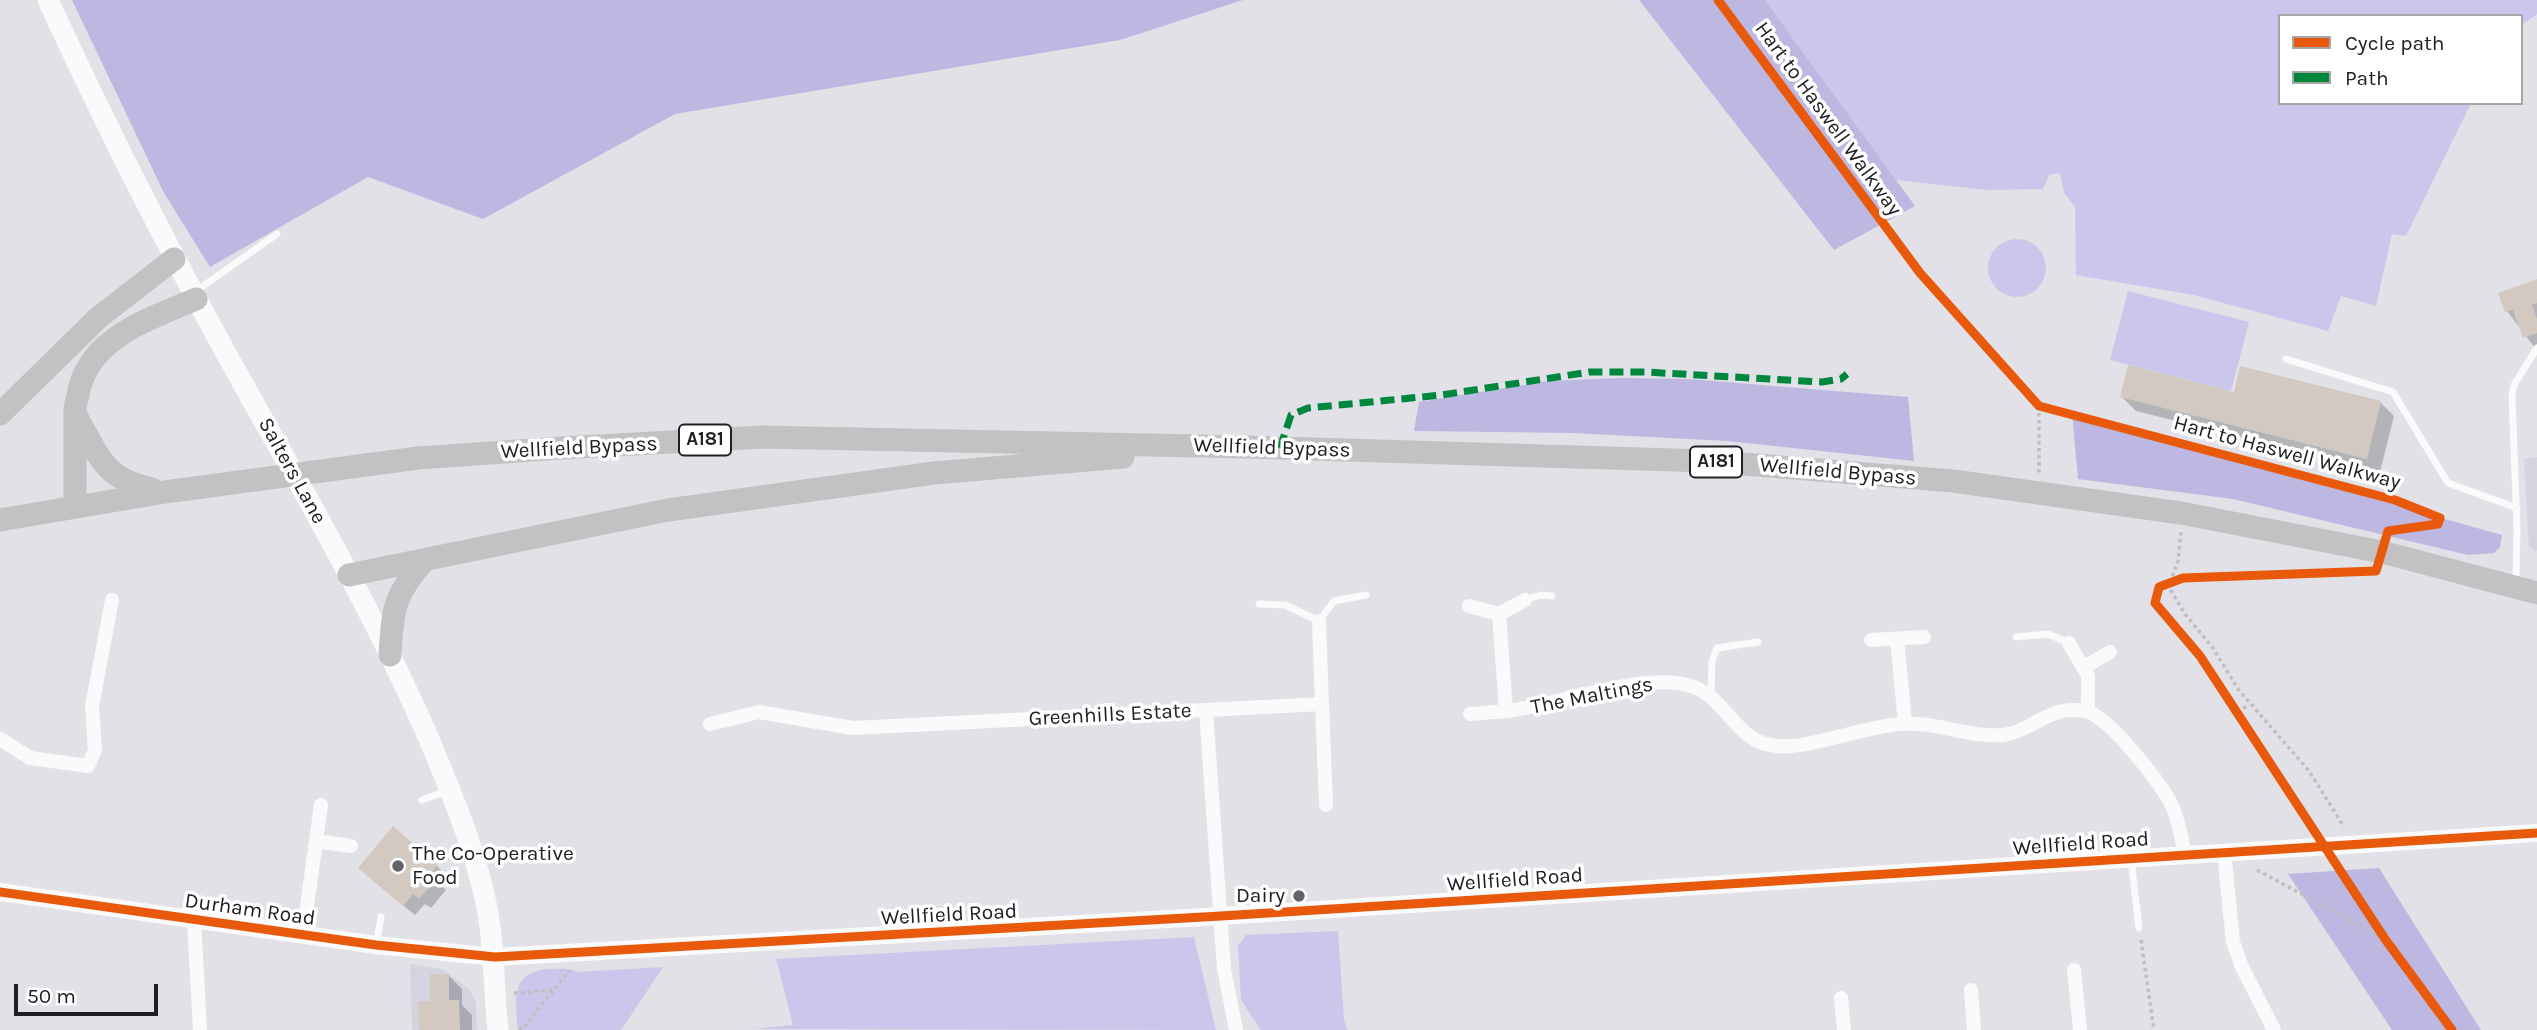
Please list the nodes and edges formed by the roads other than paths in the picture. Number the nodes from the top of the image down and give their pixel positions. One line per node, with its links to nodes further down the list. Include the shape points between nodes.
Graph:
1 (48, 0): 3 (main road, Salters Lane)
2 (277, 234): 4 (lane)
3 (174, 259): 4 (main road, Salters Lane); 8 (main road, via 98,318)
4 (194, 296): 7 (main road, via 111,341 90,359); 15 (main road, Salters Lane)
5 (2537, 348): 12 (lane, via 2512,396)
6 (2286, 359): 12 (lane, via 2393,392 2448,483)
7 (75, 411): 10 (main road, via 100,461 125,483); 11 (main road)
8 (0, 414)
9 (1248, 447): 10 (main road, Wellfield Bypass / A181, via 761,438 418,458); 14 (main road, via 920,475 668,510); 16 (main road, Wellfield Bypass / A181, via 1707,461 1953,481 2181,513 2382,552)
10 (165, 492): 11 (main road, Wellfield Bypass / A181)
11 (75, 508): 13 (main road, Wellfield Bypass / A181)
12 (2516, 508): 16 (lane)
13 (0, 520)
14 (424, 561): 15 (main road); 32 (main road, via 406,581 393,609)
15 (349, 575): 32 (main road, Salters Lane)
16 (2526, 590)
17 (1366, 595): 24 (lane, via 1334,601)
18 (1552, 596): 20 (lane)
19 (111, 600): 42 (street, via 92,706 95,750 88,766 30,758)
20 (1525, 600): 23 (street)
21 (1258, 604): 24 (lane, via 1285,605)
22 (1469, 606): 23 (street)
23 (1499, 614): 37 (street, The Maltings)
24 (1319, 621): 35 (street)
25 (1924, 637): 27 (street)
26 (2016, 637): 30 (lane, via 2048,634)
27 (1897, 639): 28 (street); 40 (street)
28 (1871, 640)
29 (1758, 642): 34 (lane, via 1717,648)
30 (2069, 643): 33 (street)
31 (2110, 652): 33 (street)
32 (390, 655): 43 (main road, Salters Lane)
33 (2084, 667): 38 (street, via 2090,689)
34 (1711, 694): 37 (street, The Maltings, via 1690,685 1639,684); 40 (street, via 1748,736 1777,747)
35 (1322, 704): 36 (street); 46 (street)
36 (1206, 710): 41 (street, Greenhills Estate, via 853,728 759,712); 54 (street, Greenhills Estate)
37 (1506, 711): 39 (street, The Maltings)
38 (2088, 711): 40 (street, via 2053,714 1998,736); 51 (street, via 2115,730 2162,789 2173,806)
39 (1471, 714)
40 (1905, 723)
41 (710, 724)
42 (0, 738)
43 (450, 790): 44 (lane); 60 (main road, Salters Lane, via 485,895)
44 (422, 800)
45 (321, 805): 48 (street)
46 (1326, 805)
47 (2537, 833): 50 (street, Wellfield Road)
48 (316, 841): 49 (street); 58 (street)
49 (351, 846)
50 (2224, 852): 51 (street, Wellfield Road); 70 (street, via 2233,942)
51 (2185, 855): 52 (street, Wellfield Road)
52 (2131, 859): 54 (street, Wellfield Road); 57 (lane)
53 (0, 892): 56 (street, Durham Road)
54 (1221, 916): 60 (street, Wellfield Road); 66 (street, Greenhills Estate, via 1226,991)
55 (381, 917): 59 (lane)
56 (194, 920): 58 (street, Durham Road); 64 (street)
57 (2139, 928)
58 (303, 935): 59 (street, Durham Road)
59 (376, 945): 60 (street, Durham Road)
60 (495, 957): 65 (main road, Salters Lane)
61 (2074, 970): 69 (street)
62 (1971, 990): 68 (street)
63 (1842, 998): 67 (street)
64 (200, 1030)
65 (498, 1030)
66 (1236, 1030)
67 (1844, 1030)
68 (1974, 1030)
69 (2080, 1030)
70 (2274, 1030)

